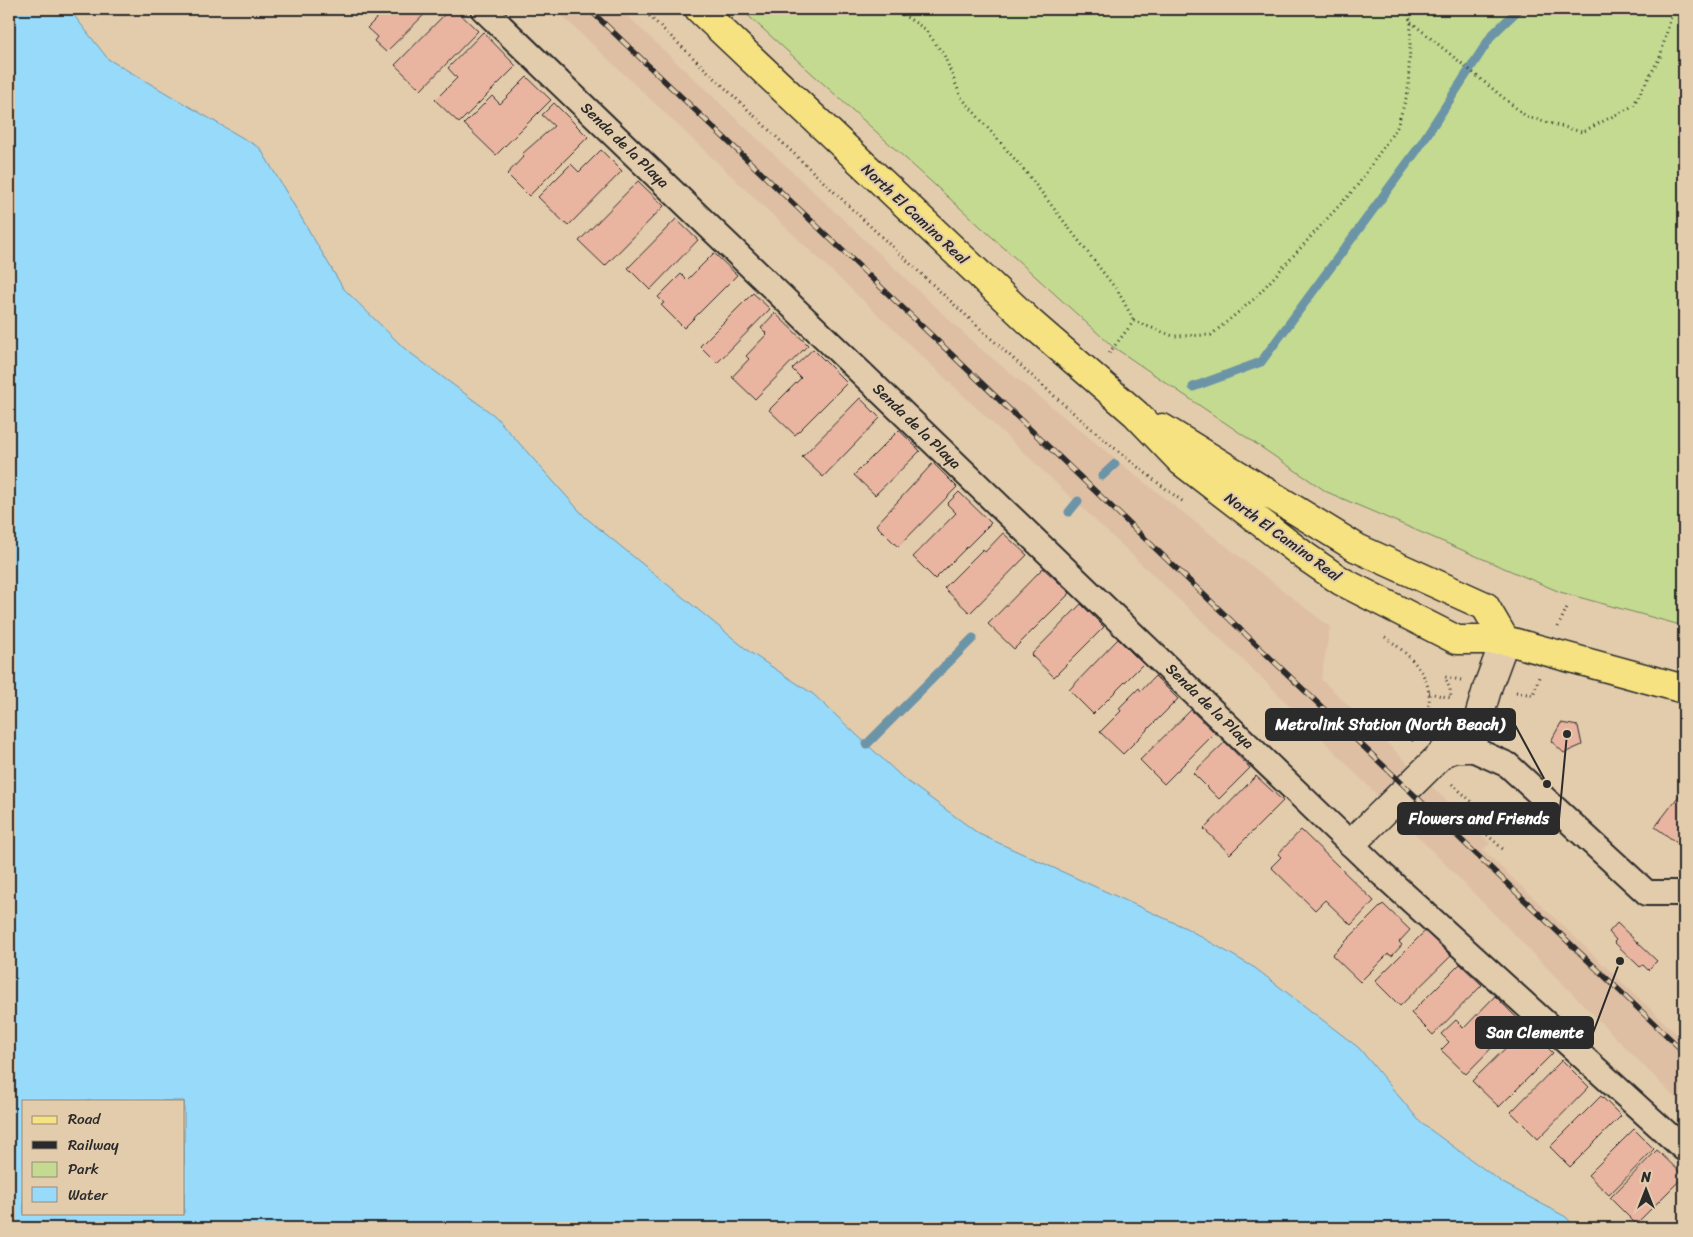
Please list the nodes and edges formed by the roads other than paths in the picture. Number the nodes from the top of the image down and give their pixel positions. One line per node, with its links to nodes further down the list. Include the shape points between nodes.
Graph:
1 (483, 9): 7 (street, Senda de la Playa)
2 (699, 9): 3 (main road, North El Camino Real, via 1024,316)
3 (1136, 414): 4 (main road, North El Camino Real, via 1357,548 1485,606); 4 (main road, North El Camino Real, via 1182,462 1341,581 1457,640)
4 (1506, 640): 5 (main road, North El Camino Real); 6 (street, via 1488,686)
5 (1684, 689)
6 (1470, 748): 7 (street, via 1444,752); 8 (street, via 1508,765 1647,893)
7 (1352, 843): 9 (street, Senda de la Playa, via 1383,875)
8 (1684, 893)
9 (1684, 1149)

